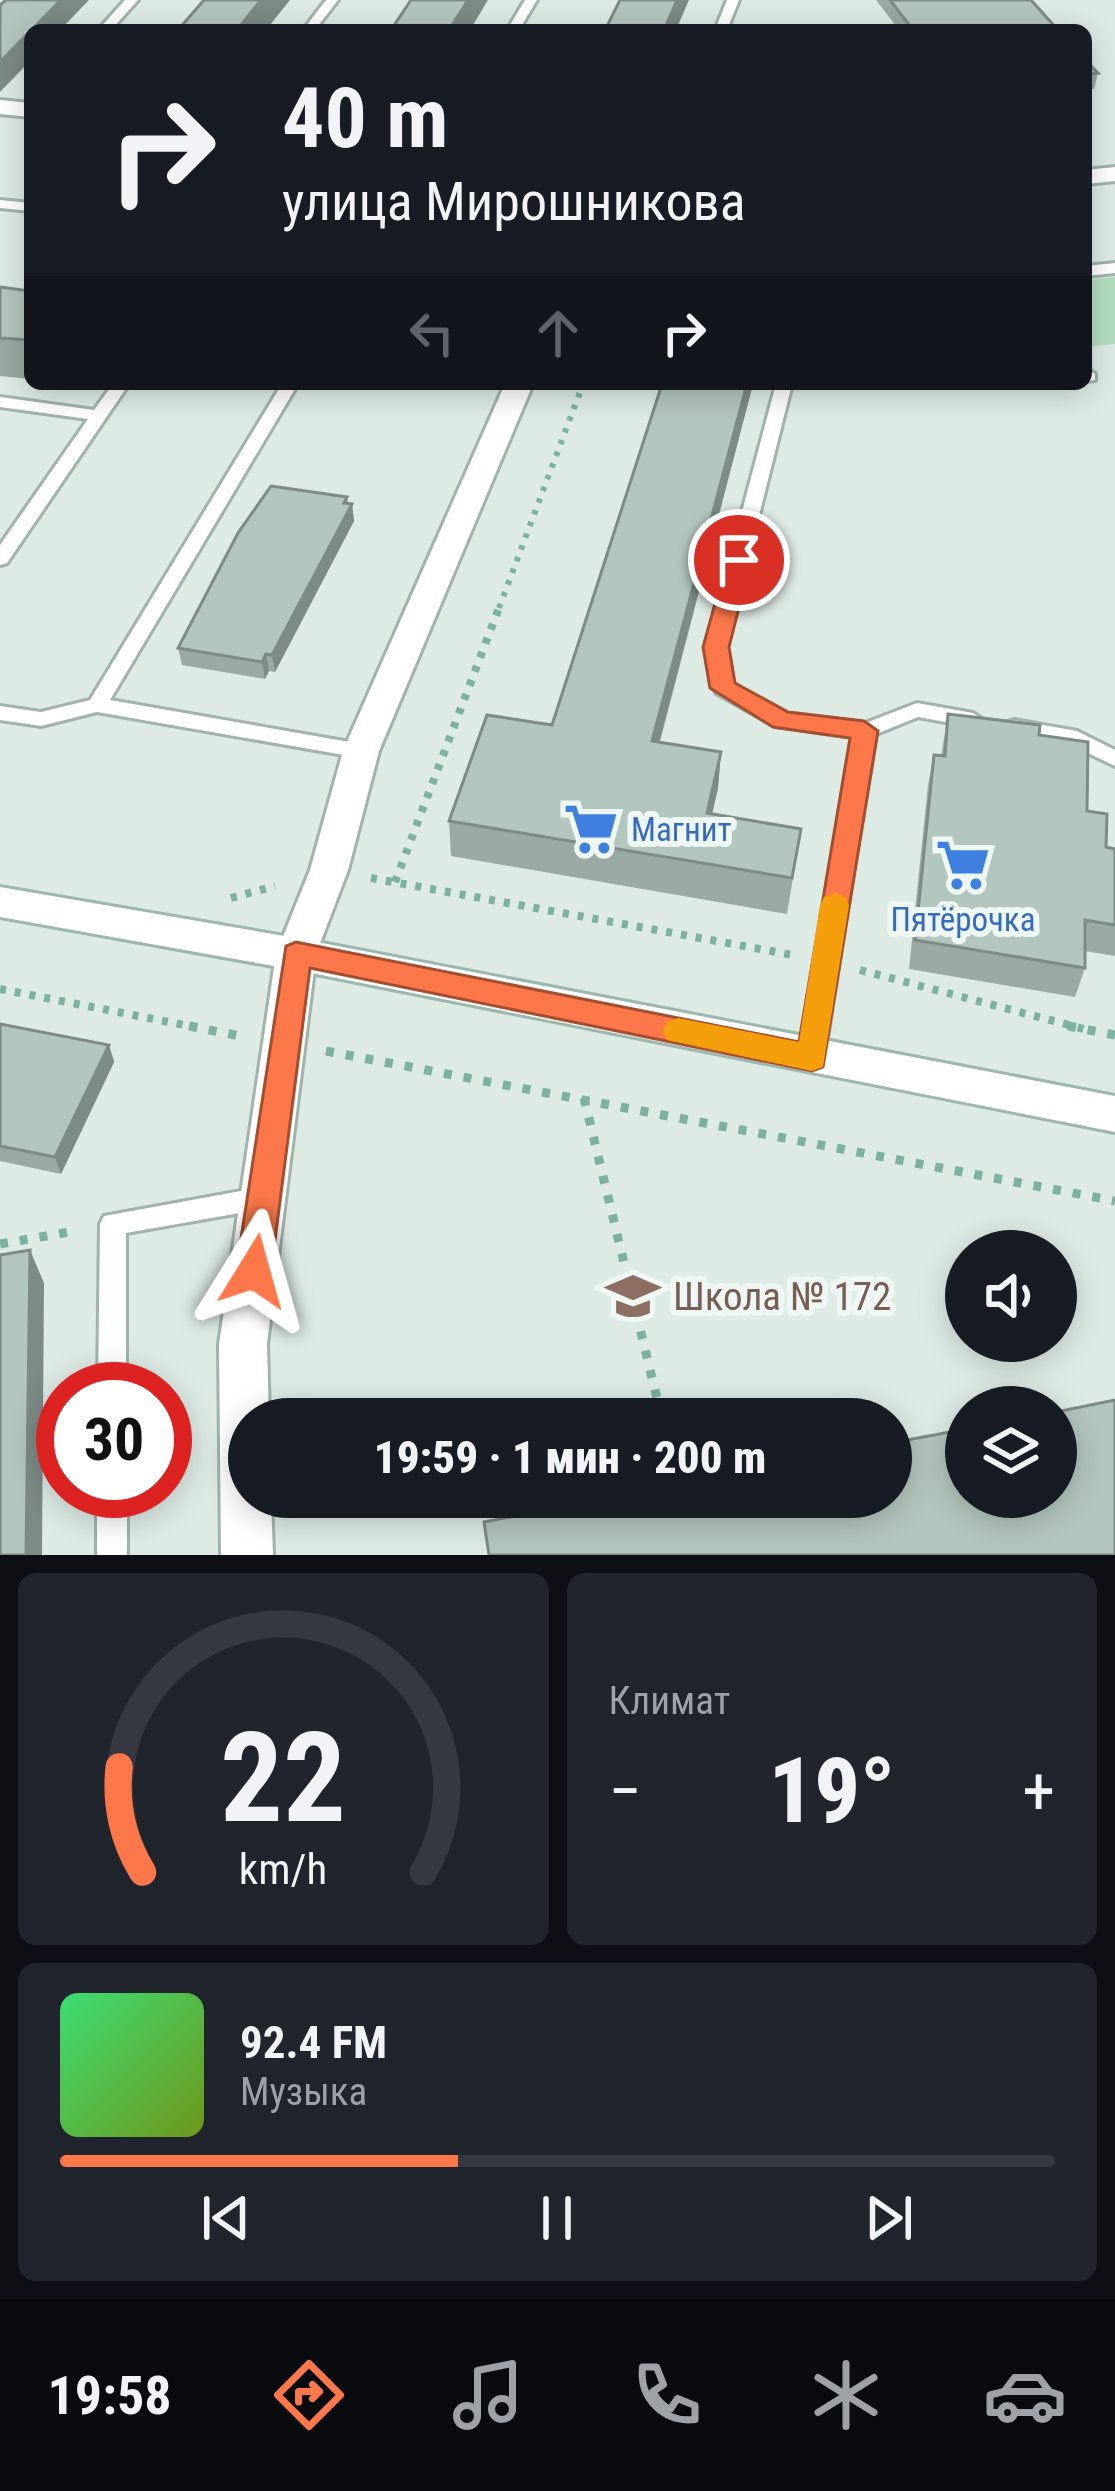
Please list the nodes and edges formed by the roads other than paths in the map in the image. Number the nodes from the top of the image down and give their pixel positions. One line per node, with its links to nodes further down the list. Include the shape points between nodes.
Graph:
1 (132, 0): 3 (lane)
2 (332, 0): 4 (lane)
3 (110, 24)
4 (314, 24)
5 (117, 390): 10 (lane)
6 (286, 390): 13 (lane)
7 (516, 390): 16 (street)
8 (782, 390): 15 (lane, via 716,647 723,688 782,721)
9 (0, 403): 10 (lane)
10 (99, 416): 11 (lane)
11 (8, 533): 12 (lane)
12 (0, 559)
13 (97, 706): 14 (lane, via 41,719); 16 (lane)
14 (0, 712)
15 (864, 731): 17 (lane, via 917,710 1070,736); 20 (lane)
16 (361, 751): 19 (street)
17 (1115, 759)
18 (0, 902): 19 (street)
19 (296, 954): 20 (street); 22 (street)
20 (812, 1058): 21 (street)
21 (1115, 1114)
22 (264, 1198): 23 (lane, via 113,1224); 26 (street, via 243,1344)
23 (112, 1362)
24 (112, 1518): 25 (lane)
25 (112, 1555)
26 (247, 1555)

